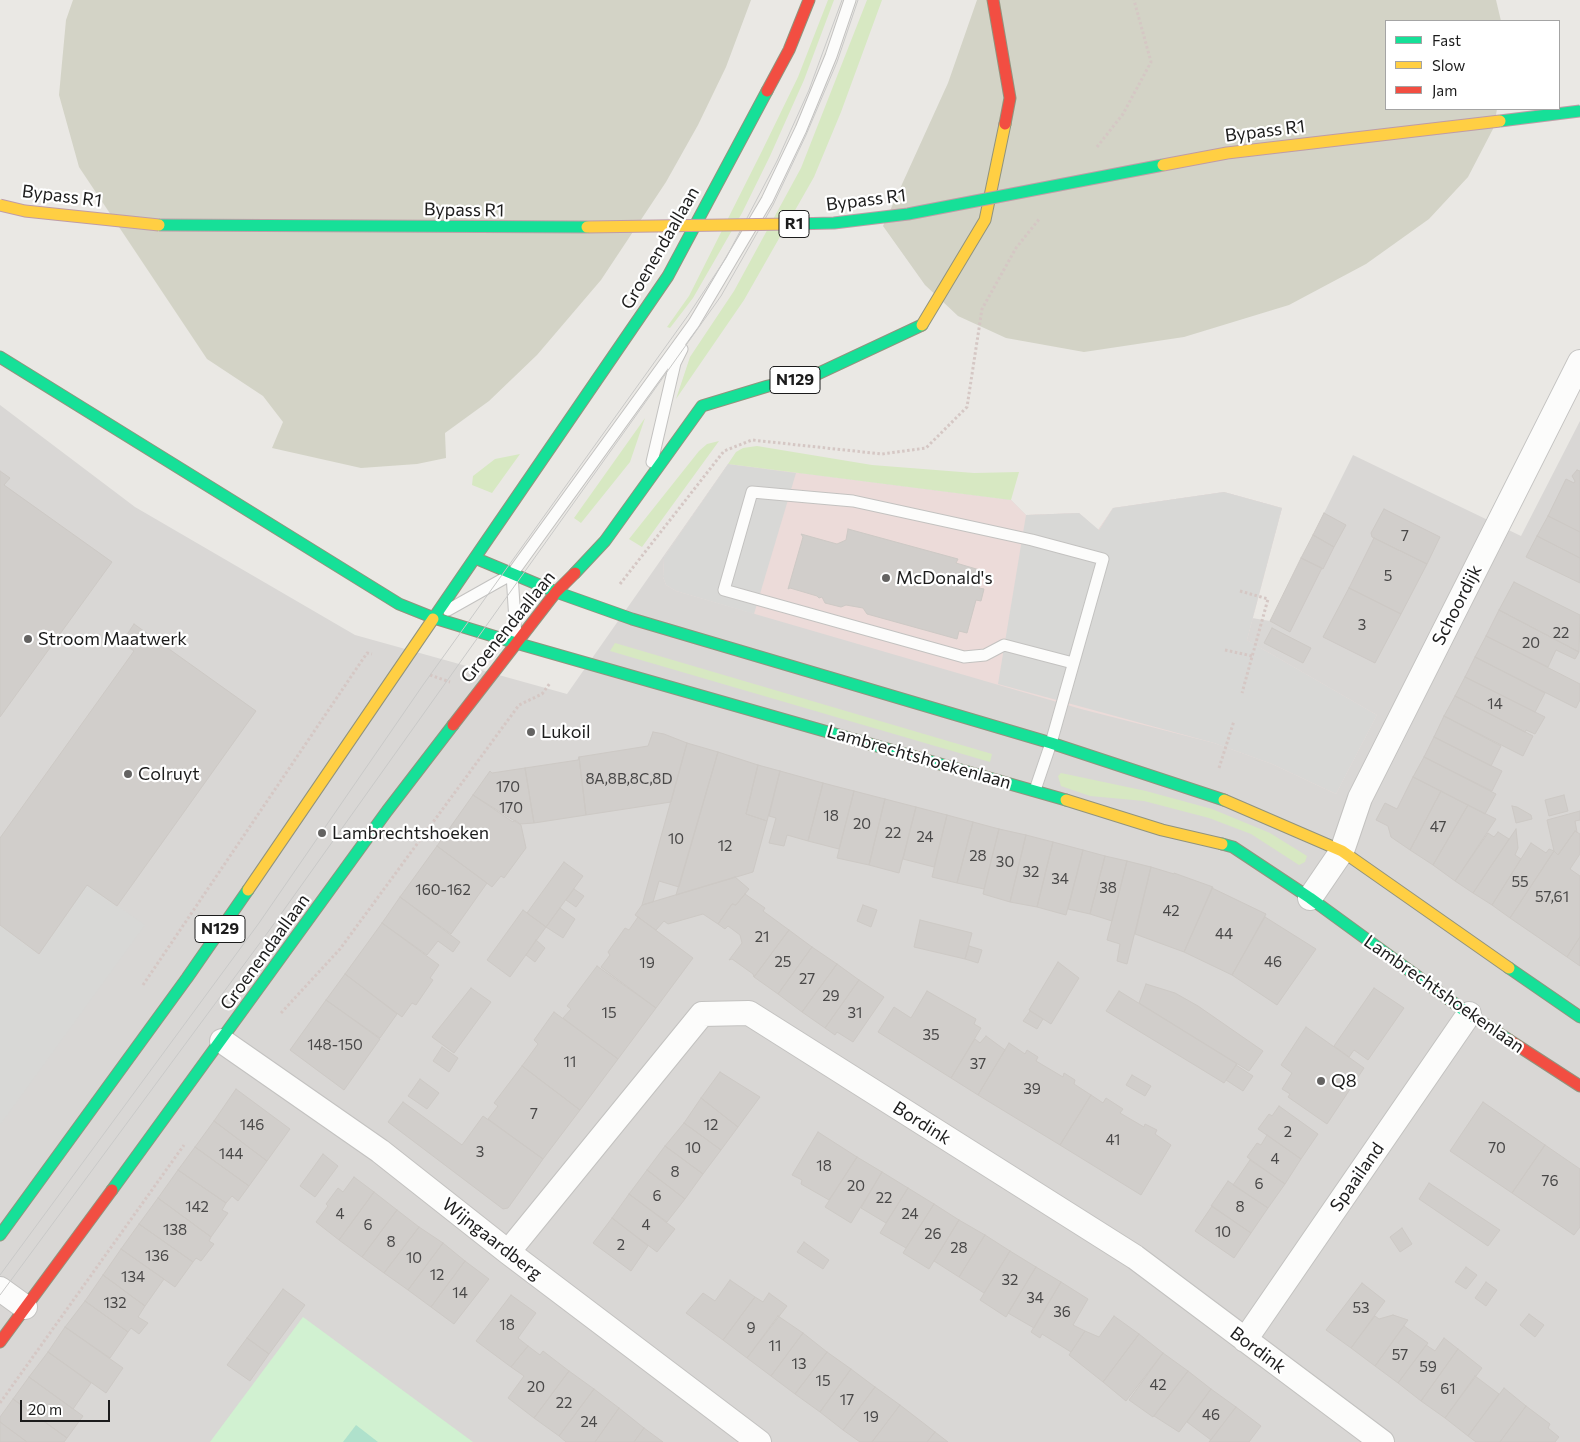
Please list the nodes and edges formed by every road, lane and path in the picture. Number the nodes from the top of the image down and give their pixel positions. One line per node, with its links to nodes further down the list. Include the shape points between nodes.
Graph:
1 (809, 0): 10 (main road, Groenendaallaan / N129, via 789,50 668,276)
2 (850, 0): 6 (lane, via 824,74 767,200)
3 (993, 0): 9 (main road, Groenendaallaan / N129, via 1010,98 985,220 920,328 813,376 702,406)
4 (1580, 112): 5 (main road, Bypass R1 / R1, bridge, via 1227,153 908,214 834,223 530,228 158,225)
5 (0, 206)
6 (694, 324): 9 (lane, via 675,363); 11 (lane)
7 (0, 357): 14 (main road, Lambrechtshoekenlaan, via 399,604)
8 (1580, 362): 27 (street, Schoordijk, via 1360,798)
9 (647, 485): 13 (main road, Groenendaallaan / N129, via 605,541)
10 (475, 558): 11 (main road); 14 (main road, Groenendaallaan / N129)
11 (512, 574): 13 (main road); 14 (lane); 15 (lane)
12 (1240, 591): 18 (path, via 1268,599)
13 (556, 592): 15 (main road, Groenendaallaan / N129); 24 (main road, via 632,620)
14 (434, 618): 15 (main road, Lambrechtshoekenlaan); 20 (main road, Groenendaallaan / N129)
15 (516, 643): 21 (main road, Groenendaallaan / N129); 25 (main road, Lambrechtshoekenlaan)
16 (1225, 650): 18 (path)
17 (367, 653): 20 (path)
18 (1252, 656): 22 (path)
19 (1073, 663): 19 (lane, via 1103,559 853,501 752,492 724,590 964,657 985,655 1004,645); 24 (lane)
20 (402, 664): 21 (path); 35 (main road, Groenendaallaan / N129, via 187,978)
21 (479, 692): 29 (path, via 518,705 340,949); 32 (main road, Groenendaallaan / N129, via 387,811)
22 (1242, 693)
23 (1234, 720): 26 (path)
24 (1051, 743): 25 (lane); 26 (main road)
25 (1036, 790): 28 (main road, Lambrechtshoekenlaan, via 1162,830 1233,847)
26 (1211, 794): 27 (main road)
27 (1342, 851): 28 (street); 31 (main road)
28 (1310, 898): 30 (main road, Lambrechtshoekenlaan)
29 (280, 1014)
30 (1469, 1014): 33 (main road, Lambrechtshoekenlaan); 39 (street, Spaailand)
31 (1580, 1017)
32 (222, 1041): 36 (street, Wijngaardberg, via 380,1151); 38 (main road, Groenendaallaan / N129, via 66,1256)
33 (1580, 1086)
34 (190, 1137): 41 (path)
35 (0, 1235)
36 (508, 1252): 39 (street, Bordink, via 702,1014 749,1013 1135,1257); 42 (street, Wijngaardberg)
37 (0, 1289): 38 (street)
38 (25, 1307): 40 (main road, Groenendaallaan / N129)
39 (1245, 1340): 43 (street, Bordink)
40 (0, 1342)
41 (0, 1403)
42 (759, 1442)
43 (1382, 1442)

